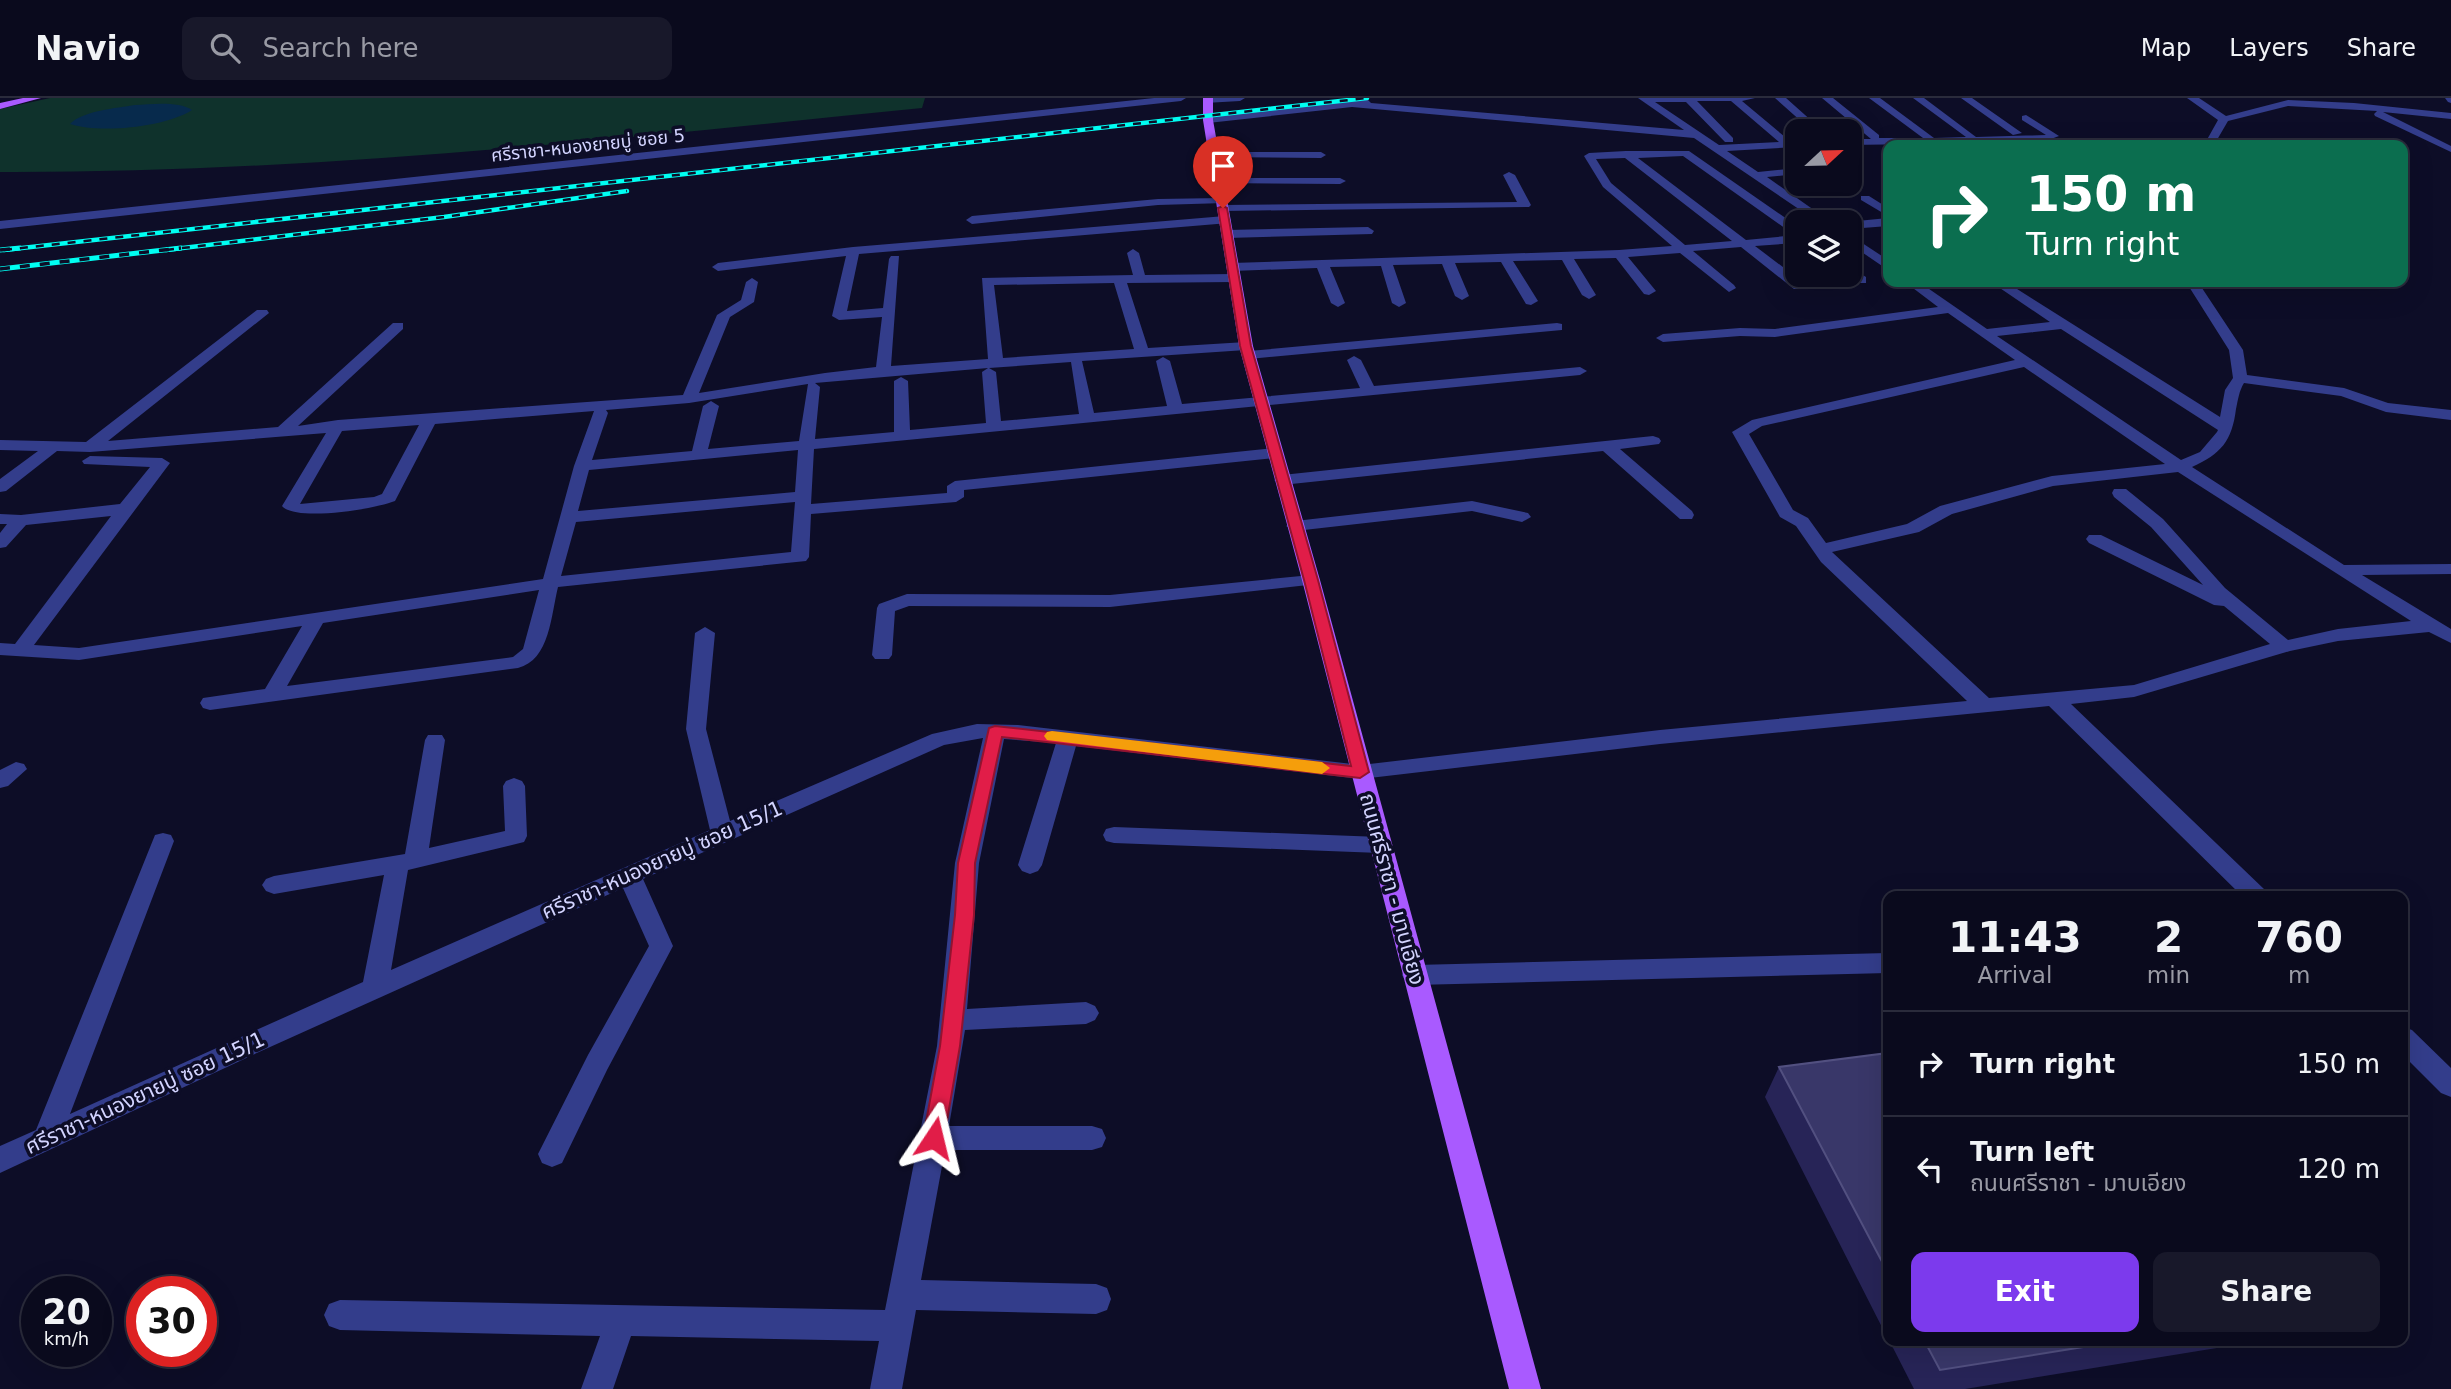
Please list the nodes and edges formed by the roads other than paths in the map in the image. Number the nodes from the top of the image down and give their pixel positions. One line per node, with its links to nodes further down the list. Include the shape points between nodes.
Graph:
1 (36, 98): 18 (main road)
2 (1113, 98): 20 (street)
3 (1181, 98): 20 (street, ศรีราชา-หนองยายบู่ ซอย 5)
4 (1240, 98): 16 (street)
5 (1408, 98): 17 (street)
6 (1750, 98): 15 (street)
7 (1780, 98): 23 (street)
8 (1827, 98): 35 (street)
9 (1874, 98): 29 (street)
10 (1918, 98): 28 (street)
11 (1966, 98): 26 (street)
12 (2192, 98): 24 (street)
13 (1644, 99): 14 (street); 27 (street)
14 (1688, 99): 15 (street); 31 (street)
15 (1734, 99): 30 (street)
16 (1208, 100): 25 (main road, ถนนศรีราชา - มาบเอียง)
17 (1353, 104): 25 (street); 27 (street)
18 (0, 106)
19 (2365, 107): 21 (street); 24 (street, via 2288,103); 39 (street)
20 (998, 114): 38 (street); 55 (street, ศรีราชา-หนองยายบู่ ซอย 5)
21 (2451, 116)
22 (2026, 118): 32 (street, via 2054,136)
23 (1804, 119)
24 (2224, 119): 33 (street)
25 (1208, 120): 41 (main road, ถนนศรีราชา - มาบเอียง)
26 (2017, 133)
27 (1700, 135): 37 (street)
28 (1970, 135)
29 (1929, 137)
30 (1782, 139)
31 (1729, 140)
32 (1989, 140)
33 (2212, 140)
34 (1862, 142): 35 (street)
35 (1880, 142)
36 (1785, 145): 37 (street)
37 (1717, 148): 45 (street)
38 (645, 149)
39 (2449, 149)
40 (1626, 153): 53 (street, via 1685,153); 58 (street); 60 (street, via 1589,156 1606,185)
41 (1214, 155): 42 (street); 48 (main road, ถนนศรีราชา - มาบเอียง)
42 (1321, 155)
43 (1785, 172): 45 (street)
44 (1509, 175): 48 (street, via 1525,205)
45 (1758, 175): 49 (street)
46 (1340, 181): 48 (street)
47 (1865, 198): 50 (street)
48 (1223, 209): 51 (street, via 1158,202); 56 (street); 63 (street); 73 (main road, ถนนศรีราชา - มาบเอียง)
49 (1808, 210)
50 (1883, 210)
51 (972, 220)
52 (1883, 222): 54 (street)
53 (1785, 223)
54 (1862, 224)
55 (0, 225)
56 (1368, 232)
57 (1785, 240): 58 (street)
58 (1745, 243): 60 (street); 74 (street)
59 (1862, 248): 70 (street)
60 (1683, 249): 62 (street); 81 (street)
61 (1133, 253): 76 (street)
62 (1619, 254): 64 (street); 82 (street)
63 (852, 256): 67 (street); 72 (street); 89 (street, via 839,316)
64 (1566, 256): 66 (street); 83 (street)
65 (924, 258): 67 (street)
66 (1506, 258): 68 (street); 85 (street)
67 (895, 259): 89 (street)
68 (1447, 260): 69 (street); 84 (street)
69 (1387, 262): 71 (street); 87 (street)
70 (1883, 262)
71 (1322, 264): 73 (street); 86 (street)
72 (718, 267)
73 (1233, 272): 76 (street); 96 (main road, ถนนศรีราชา - มาบเอียง)
74 (1785, 275)
75 (1119, 279): 76 (street); 97 (street); 102 (street, via 987,281)
76 (1140, 279)
77 (751, 282): 109 (street, via 747,302 723,318)
78 (1918, 287): 88 (street)
79 (2005, 287): 91 (street)
80 (2195, 287): 105 (street, via 2236,350)
81 (1729, 288)
82 (1649, 291)
83 (1588, 295)
84 (1462, 296)
85 (1531, 301)
86 (1338, 303)
87 (1399, 303)
88 (1951, 309): 94 (street); 95 (street, via 1775,333)
89 (889, 312): 103 (street)
90 (262, 313): 128 (street)
91 (2065, 324): 94 (street); 119 (street)
92 (398, 326): 120 (street)
93 (1557, 327): 96 (street)
94 (1984, 333): 100 (street)
95 (1663, 338)
96 (1247, 351): 97 (street); 110 (main road, ถนนศรีราชา - มาบเอียง)
97 (1142, 353): 102 (street)
98 (1354, 360): 108 (street)
99 (1163, 361): 112 (street)
100 (2026, 362): 131 (street); 145 (street, via 1757,423 1740,432 1786,513 1802,522)
101 (1077, 364): 115 (street)
102 (992, 368): 103 (street); 118 (street)
103 (883, 371): 109 (street)
104 (1580, 371): 108 (street)
105 (2240, 378): 114 (street, via 2344,392 2386,407); 119 (street, via 2232,390)
106 (901, 381): 121 (street)
107 (813, 387): 125 (street)
108 (1370, 392): 110 (street)
109 (689, 399): 116 (street)
110 (1261, 403): 112 (street); 127 (main road, ถนนศรีราชา - มาบเอียง)
111 (711, 406): 129 (street)
112 (1176, 410): 115 (street)
113 (600, 413): 130 (street)
114 (2451, 415)
115 (1087, 417): 118 (street)
116 (430, 418): 117 (street); 117 (street, via 388,497 377,502 290,506)
117 (338, 425): 120 (street)
118 (994, 426): 121 (street)
119 (2226, 428): 131 (street, via 2206,455)
120 (285, 429): 128 (street)
121 (902, 434): 125 (street)
122 (1653, 442): 126 (street)
123 (0, 445): 124 (street)
124 (55, 445): 128 (street); 133 (street)
125 (806, 446): 129 (street); 135 (street)
126 (1606, 446): 132 (street); 137 (street)
127 (1274, 453): 132 (main road, ถนนศรีราชา - มาบเอียง); 135 (street, via 955,486 956,497)
128 (90, 454): 136 (street, via 162,463)
129 (699, 455): 130 (street)
130 (582, 466): 138 (street)
131 (2179, 467): 145 (street, via 2052,481 1946,510 1913,528); 147 (street)
132 (1282, 480): 142 (main road, ถนนศรีราชา - มาบเอียง)
133 (0, 487)
134 (2120, 493): 150 (street, via 2157,523)
135 (804, 503): 138 (street); 149 (street, via 800,557)
136 (125, 509): 141 (street); 157 (street)
137 (1686, 515)
138 (570, 517): 149 (street)
139 (1522, 517): 142 (street, via 1472,506)
140 (0, 519): 141 (street)
141 (21, 520): 144 (street)
142 (1295, 526): 148 (main road, ถนนศรีราชา - มาบเอียง)
143 (2095, 539): 150 (street)
144 (0, 543)
145 (1822, 549): 162 (street)
146 (2451, 569): 147 (street)
147 (2340, 570): 152 (street)
148 (1311, 580): 158 (street, via 1110,601 907,600 886,608); 166 (main road, ถนนศรีราชา - มาบเอียง)
149 (551, 583): 151 (street); 159 (street, via 532,652 518,662)
150 (2236, 607): 155 (street)
151 (316, 618): 157 (street, via 79,654); 159 (street)
152 (2432, 626): 154 (street); 155 (street, ศรีราชา-หนองยายบู่ ซอย 15/1, via 2340,633)
153 (705, 633): 168 (street, via 696,729)
154 (2451, 637)
155 (2284, 646): 160 (street, ศรีราชา-หนองยายบู่ ซอย 15/1, via 2134,691)
156 (0, 649): 157 (street)
157 (21, 650)
158 (882, 655)
159 (272, 695): 161 (street)
160 (2054, 699): 162 (street, ศรีราชา-หนองยายบู่ ซอย 15/1); 176 (street)
161 (210, 703)
162 (1985, 706): 166 (street, ศรีราชา-หนองยายบู่ ซอย 15/1)
163 (995, 731): 164 (street, ศรีราชา-หนองยายบู่ ซอย 15/1); 168 (street, ศรีราชา-หนองยายบู่ ซอย 15/1, via 939,739); 181 (street, via 967,863)
164 (1068, 738): 166 (street, ศรีราชา-หนองยายบู่ ซอย 15/1); 173 (street)
165 (435, 740): 172 (street)
166 (1360, 772): 171 (main road, ถนนศรีราชา - มาบเอียง)
167 (514, 786): 172 (street, via 516,836)
168 (722, 834): 174 (street, ศรีราชา-หนองยายบู่ ซอย 15/1)
169 (1114, 835): 171 (street)
170 (163, 841): 184 (street)
171 (1380, 845): 178 (main road, ถนนศรีราชา - มาบเอียง)
172 (407, 861): 175 (street); 179 (street)
173 (1030, 865)
174 (629, 875): 179 (street, ศรีราชา-หนองยายบู่ ซอย 15/1); 187 (street, via 661,946)
175 (274, 885)
176 (2252, 891)
177 (1883, 963): 178 (street)
178 (1415, 975): 196 (main road, ถนนศรีราชา - มาบเอียง)
179 (375, 988): 184 (street, ศรีราชา-หนองยายบู่ ซอย 15/1)
180 (1086, 1013): 181 (street)
181 (953, 1020): 185 (street)
182 (2408, 1043): 183 (street)
183 (2451, 1085)
184 (47, 1138): 188 (street, ศรีราชา-หนองยายบู่ ซอย 15/1)
185 (934, 1138): 186 (street); 189 (street)
186 (1092, 1138)
187 (552, 1154)
188 (0, 1160)
189 (904, 1295): 190 (street); 193 (street)
190 (1096, 1299)
191 (340, 1315): 192 (street)
192 (621, 1321): 193 (street); 194 (street)
193 (898, 1326): 195 (street)
194 (597, 1389)
195 (886, 1389)
196 (1525, 1389)

